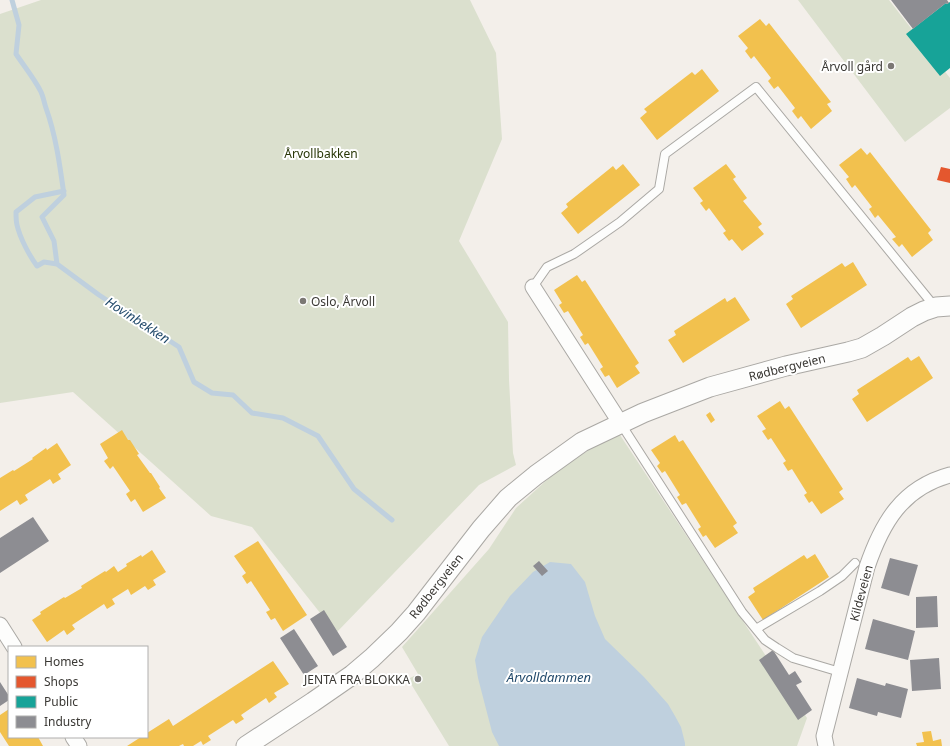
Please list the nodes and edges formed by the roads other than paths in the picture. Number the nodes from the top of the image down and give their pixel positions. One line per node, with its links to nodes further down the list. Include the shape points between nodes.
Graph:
1 (533, 287): 2 (lane, via 547,267 574,254 660,189 666,154 756,86); 3 (street)
2 (943, 307): 3 (street, Rødbergveien, via 924,311 912,317 862,348 719,384)
3 (621, 424): 7 (lane, via 742,612); 10 (street, Rødbergveien, via 582,442 530,479 508,498 481,529 399,632 352,675)
4 (950, 475): 9 (street, Kildeveien, via 915,491 900,504 882,531 867,567)
5 (855, 563): 7 (lane, via 842,576 820,591)
6 (0, 625): 8 (street)
7 (756, 629): 9 (lane, via 765,640 793,658)
8 (13, 646)
9 (840, 672): 11 (street, Kildeveien, via 824,736)
10 (246, 746)
11 (826, 746)

